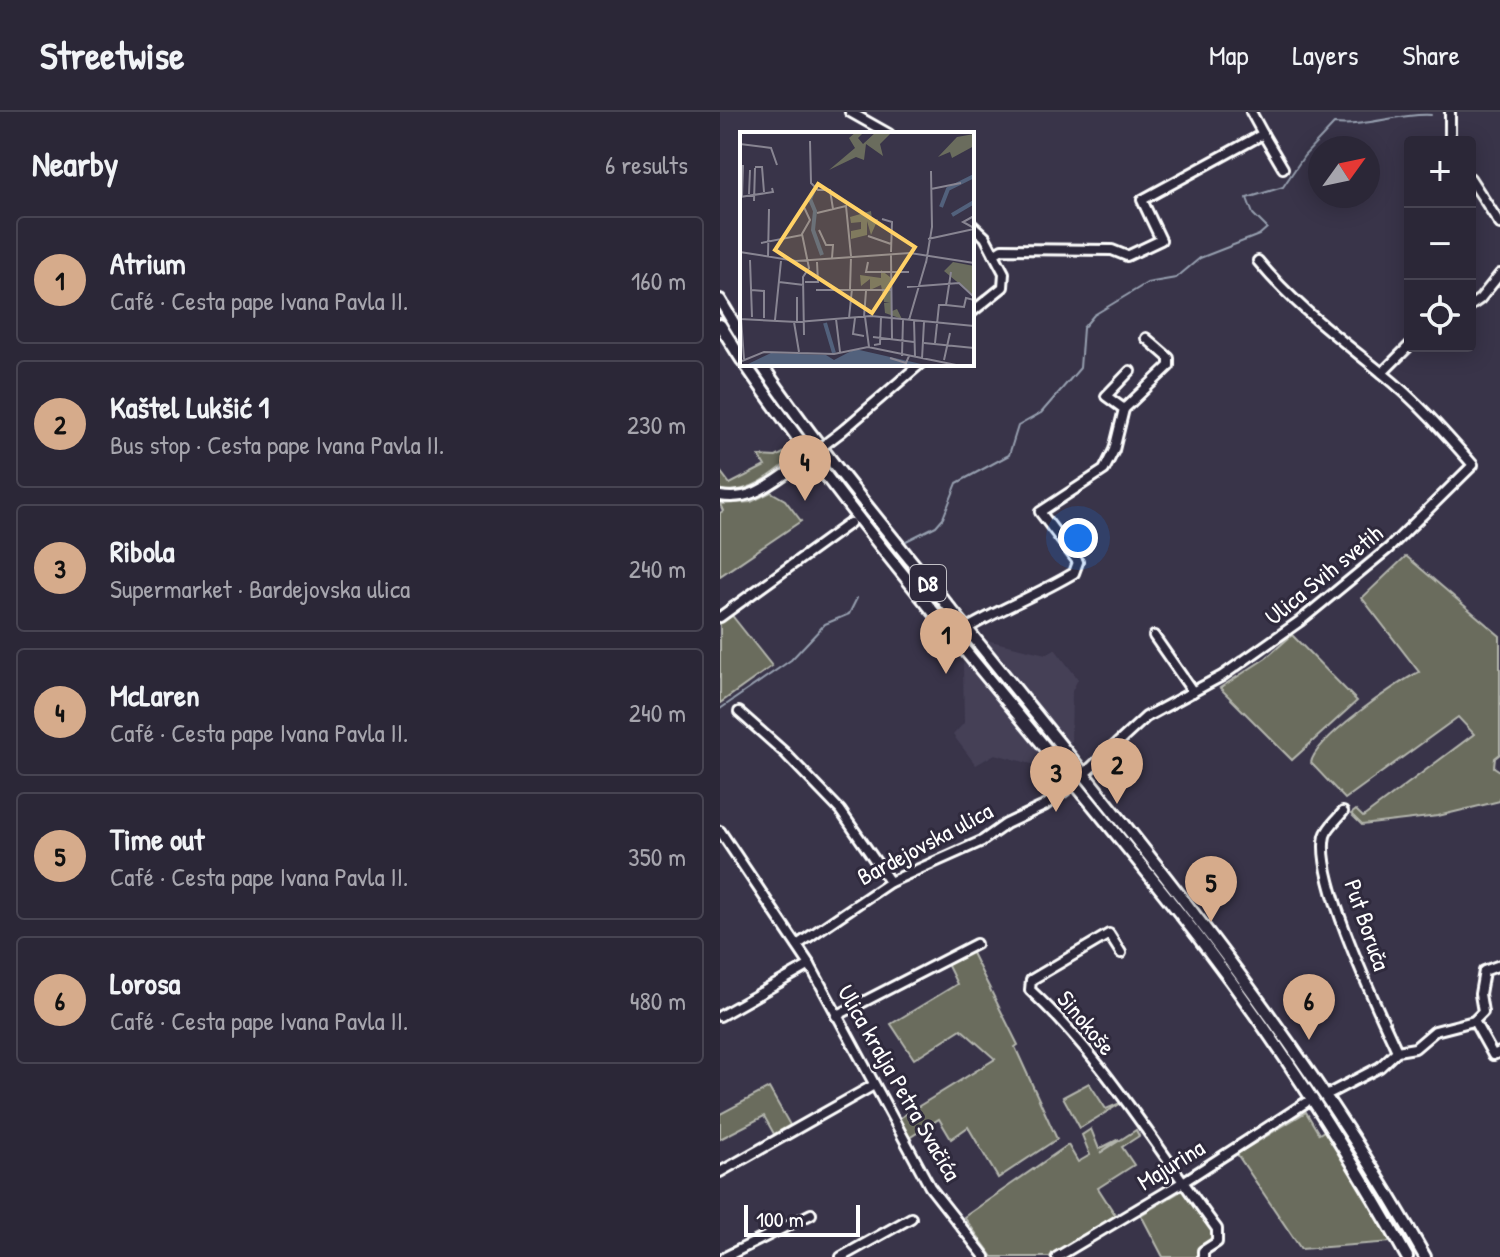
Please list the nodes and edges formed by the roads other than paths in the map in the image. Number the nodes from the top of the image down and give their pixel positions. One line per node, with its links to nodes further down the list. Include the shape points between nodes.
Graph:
1 (850, 112): 4 (street)
2 (1251, 112): 5 (street)
3 (1450, 112): 6 (street)
4 (885, 132)
5 (1263, 134): 7 (street); 11 (street, via 1142,200 1161,240 1127,256 1086,249 1002,249)
6 (1450, 136)
7 (1283, 168)
8 (1476, 187): 9 (street)
9 (1500, 224)
10 (974, 227): 11 (street)
11 (994, 254): 16 (street, via 1004,273 1003,287)
12 (1258, 261): 26 (street, Ulica Svih svetih, via 1329,332)
13 (1500, 274): 15 (street)
14 (720, 300): 18 (main road)
15 (1476, 302)
16 (974, 310)
17 (720, 325): 21 (main road, D8)
18 (740, 334)
19 (1146, 338): 27 (street, via 1169,358 1169,366)
20 (1404, 351): 26 (street)
21 (740, 356)
22 (747, 366): 36 (main road, D8, via 818,468)
23 (762, 366): 31 (main road, D8, via 834,466)
24 (918, 366): 28 (street, bridge, via 758,493)
25 (1130, 371): 27 (street, via 1106,396)
26 (1382, 373): 33 (street, Ulica Svih svetih, via 1473,465 1389,548 1300,621)
27 (1124, 409): 31 (street, via 1104,470 1040,512 1078,562 1074,573)
28 (720, 496)
29 (850, 523): 30 (street)
30 (720, 617)
31 (966, 629): 35 (main road, D8)
32 (1154, 636): 33 (street)
33 (1193, 692): 35 (street, Ulica Svih svetih, via 1146,717)
34 (739, 712): 39 (street, via 840,810)
35 (1083, 775): 63 (main road, D8, via 1301,1058)
36 (1074, 784): 39 (street, Bardejovska ulica, via 982,841); 62 (main road, D8, via 1201,940 1283,1056)
37 (1343, 812): 48 (street, Put Boruča, via 1325,835 1327,869 1358,967)
38 (720, 831): 41 (street)
39 (890, 882): 41 (street, Bardejovska ulica)
40 (976, 944): 46 (street)
41 (797, 945): 43 (street, Ulica kralja Petra Svačića)
42 (1121, 953): 54 (street, Sinokoše, via 1109,934 1031,980 1030,990 1127,1103)
43 (810, 965): 45 (street); 46 (street, Ulica kralja Petra Svačića)
44 (1500, 965): 47 (street, via 1484,971 1483,1012)
45 (720, 1016)
46 (836, 1016): 50 (street, Ulica kralja Petra Svačića)
47 (1474, 1021): 48 (street, via 1435,1031 1415,1048); 49 (street, via 1493,1055)
48 (1397, 1051): 51 (street, via 1380,1067)
49 (1500, 1052)
50 (874, 1085): 53 (street); 59 (street, Ulica kralja Petra Svačića, via 930,1187)
51 (1332, 1092)
52 (1305, 1103): 54 (street, Majurina)
53 (720, 1172)
54 (1183, 1182): 60 (street, Majurina); 61 (street, via 1217,1229 1217,1242 1203,1251)
55 (811, 1214): 57 (street)
56 (911, 1218): 58 (street)
57 (725, 1257)
58 (841, 1257)
59 (985, 1257)
60 (1057, 1257)
61 (1203, 1257)
62 (1407, 1257)
63 (1425, 1257)

